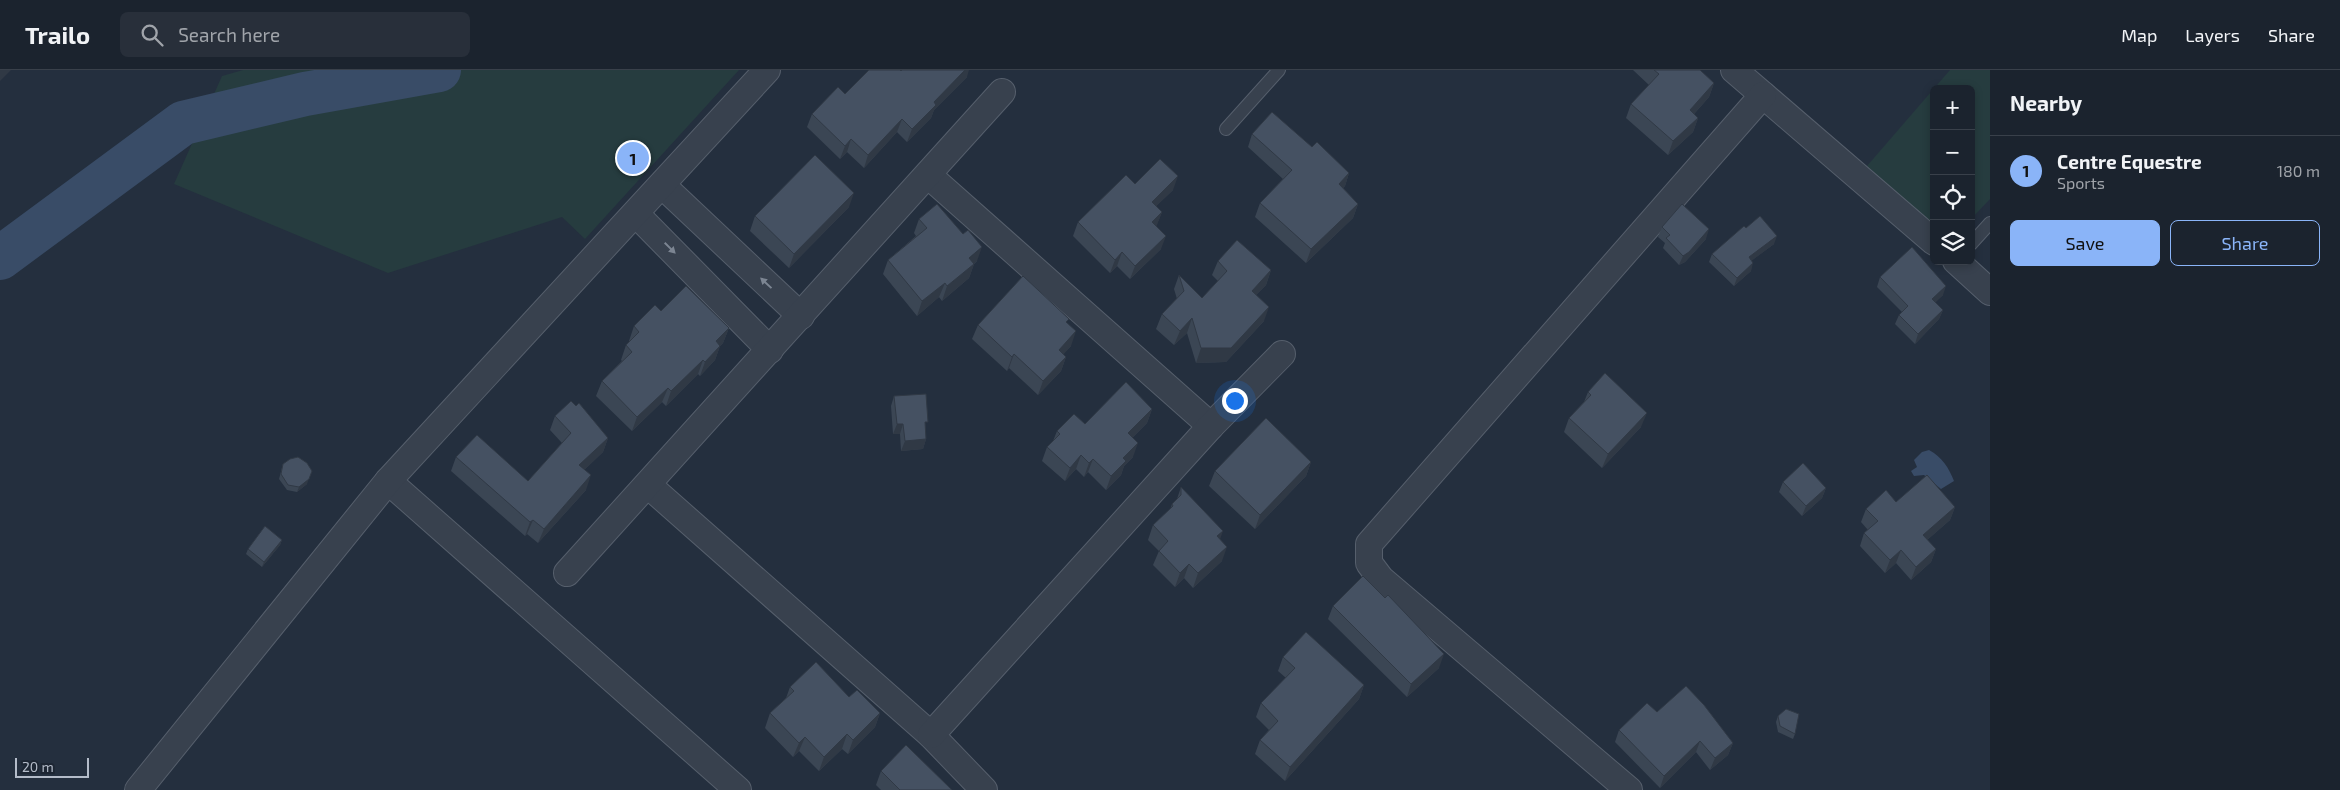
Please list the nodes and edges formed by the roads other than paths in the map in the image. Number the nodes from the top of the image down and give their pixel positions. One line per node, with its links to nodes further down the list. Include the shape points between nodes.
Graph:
1 (767, 70): 8 (street)
2 (1279, 70): 6 (lane)
3 (1734, 70): 5 (street)
4 (1002, 92): 7 (street)
5 (1763, 95): 11 (street); 26 (street, via 1369,544 1369,563 1381,579)
6 (1226, 129)
7 (928, 175): 15 (street); 18 (street)
8 (662, 185): 9 (street); 15 (street, one-way to 8)
9 (636, 214): 16 (street, one-way to 16); 19 (street)
10 (1990, 223): 12 (lane)
11 (1930, 239)
12 (1975, 240)
13 (1960, 265): 14 (street)
14 (1990, 292)
15 (801, 316): 16 (street)
16 (770, 350): 20 (street)
17 (1282, 354): 18 (street)
18 (1211, 426): 22 (street)
19 (388, 482): 23 (street); 24 (street)
20 (648, 485): 21 (street); 22 (street)
21 (567, 573)
22 (931, 736): 25 (street)
23 (138, 790)
24 (738, 790)
25 (984, 790)
26 (1629, 790)

